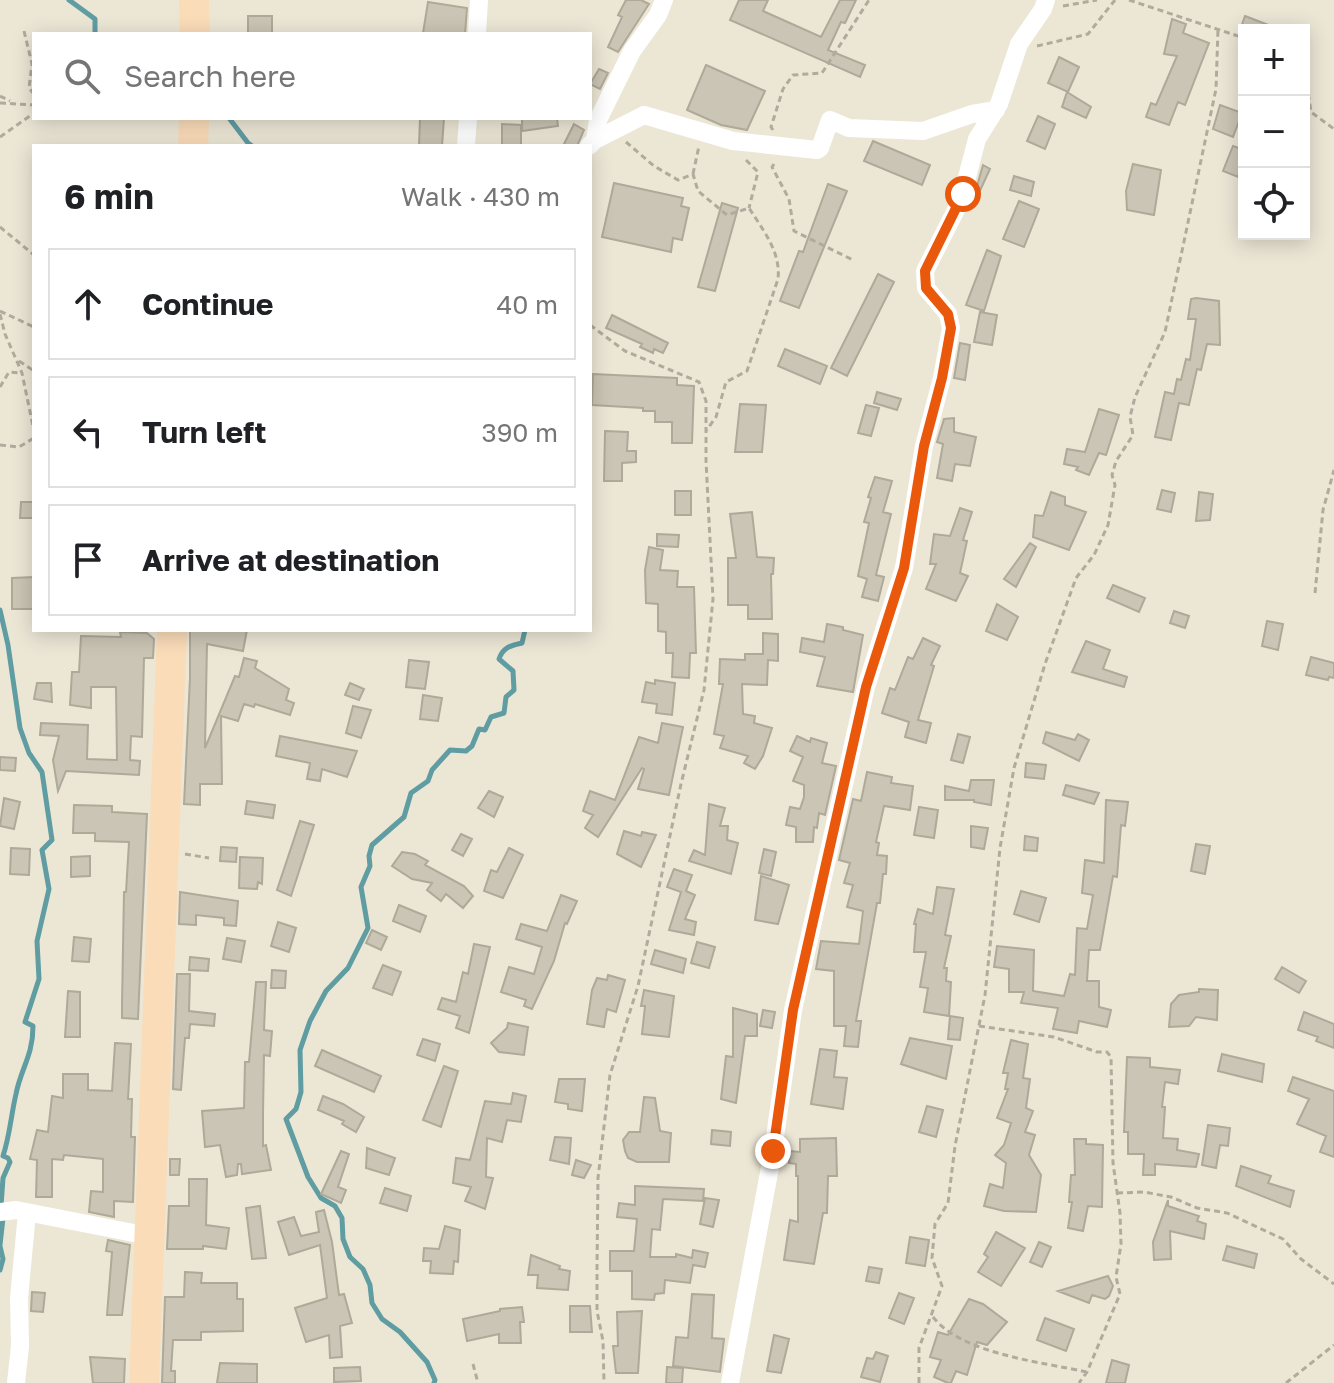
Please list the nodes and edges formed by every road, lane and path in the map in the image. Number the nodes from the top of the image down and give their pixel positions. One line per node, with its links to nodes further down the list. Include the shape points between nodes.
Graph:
1 (194, 0): 11 (main road)
2 (479, 0): 12 (street)
3 (664, 0): 30 (street, via 598,120)
4 (869, 0): 34 (path, via 822,73 793,75 783,89 771,127)
5 (1097, 0): 8 (path)
6 (1115, 0): 14 (path, via 1088,34)
7 (1129, 0): 9 (path)
8 (1044, 4): 14 (street)
9 (1218, 29): 13 (path); 54 (path, via 1216,89 1165,332 1135,397 1133,435 1116,461 1108,525 1076,578 1014,768)
10 (24, 31): 16 (path)
11 (195, 32)
12 (477, 32)
13 (1238, 36)
14 (1016, 51): 23 (street)
15 (32, 64): 17 (path)
16 (32, 64)
17 (32, 92)
18 (0, 96): 21 (path)
19 (1309, 96): 27 (path, via 1311,112)
20 (0, 103): 21 (path)
21 (13, 103): 22 (path)
22 (32, 105)
23 (996, 110): 34 (street, via 923,131 849,128 830,120 819,149); 68 (street, via 977,139 961,200 925,271 926,288 948,314 951,328 904,568 866,687 793,1010)
24 (32, 114): 29 (path)
25 (194, 120): 32 (main road)
26 (468, 120): 33 (street)
27 (1334, 129)
28 (702, 131): 30 (street, via 644,115); 31 (street); 35 (path)
29 (0, 137)
30 (598, 138): 35 (path, via 678,180)
31 (733, 141): 34 (street); 36 (path, via 758,172)
32 (193, 144)
33 (466, 144)
34 (784, 146): 39 (path, via 772,167 789,199 794,231)
35 (693, 174): 36 (path, via 698,191 727,215)
36 (749, 208): 48 (path, via 771,242 778,279 747,371 726,382)
37 (0, 227): 38 (path)
38 (32, 253)
39 (853, 260)
40 (0, 312): 41 (path); 43 (path)
41 (32, 326)
42 (592, 326): 48 (path, via 625,351 699,382 706,401)
43 (16, 359): 44 (path); 45 (path)
44 (32, 370)
45 (22, 373): 46 (path, via 9,372); 47 (path)
46 (0, 387)
47 (32, 421)
48 (706, 432): 67 (path, via 713,599 704,690 638,986 612,1065 598,1178 597,1302)
49 (32, 439): 50 (path, via 19,447)
50 (0, 445)
51 (1334, 470): 52 (path, via 1323,510)
52 (1315, 593)
53 (172, 632): 58 (main road)
54 (979, 1026): 55 (path, via 1054,1037 1110,1054); 60 (path, via 948,1203 935,1224 932,1258 942,1283)
55 (1117, 1193): 59 (path, via 1144,1192 1227,1213 1283,1239); 63 (path, via 1119,1298)
56 (0, 1212): 57 (street)
57 (27, 1213): 58 (street); 64 (street)
58 (149, 1236): 65 (main road)
59 (1334, 1284)
60 (933, 1317): 63 (path, via 943,1330 994,1352); 69 (path, via 919,1348)
61 (1334, 1345): 71 (path)
62 (473, 1364): 66 (path)
63 (1087, 1372): 70 (path)
64 (16, 1383)
65 (144, 1383)
66 (478, 1383)
67 (604, 1383)
68 (730, 1383)
69 (919, 1383)
70 (1079, 1383)
71 (1286, 1383)

